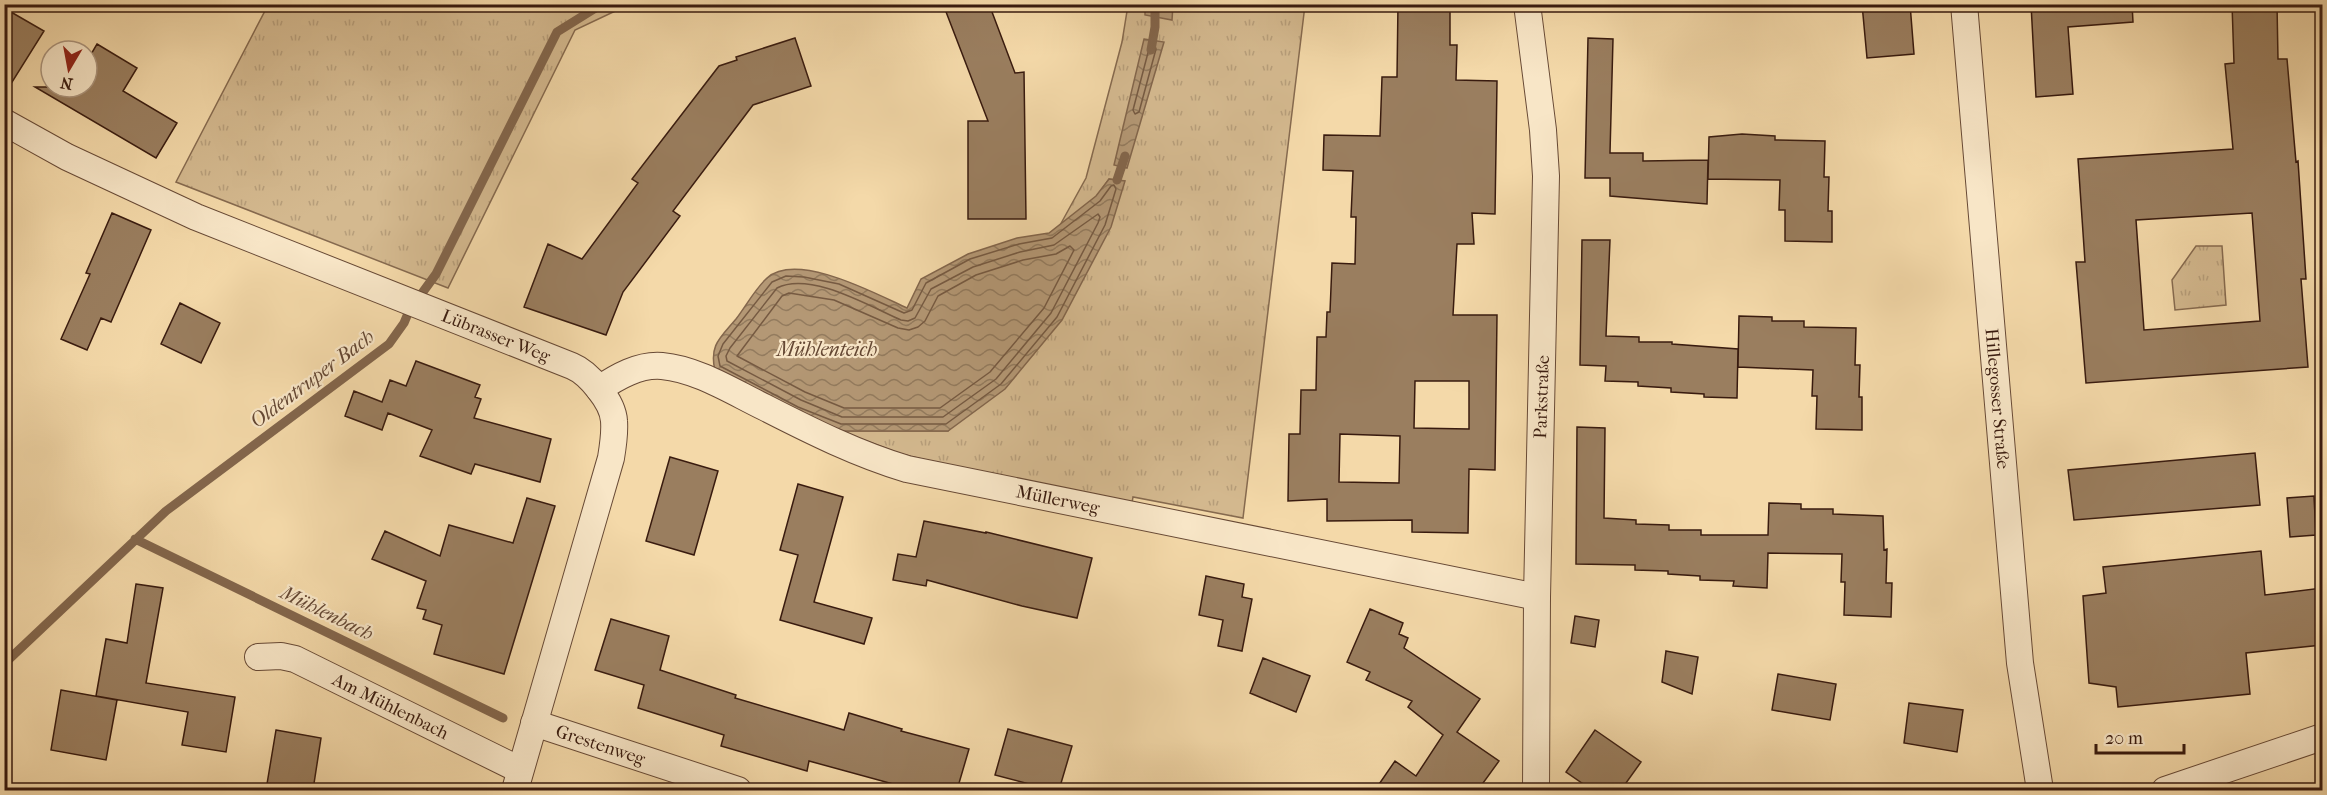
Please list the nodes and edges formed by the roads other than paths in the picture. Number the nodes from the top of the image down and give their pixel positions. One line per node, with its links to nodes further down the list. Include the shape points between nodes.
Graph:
1 (1527, 4): 5 (street, Parkstraße, via 1546,176)
2 (1964, 4): 12 (street, Hillegosser Straße, via 2020,663)
3 (4, 122): 4 (street, Lübrasser Weg, via 73,161 196,217 581,370)
4 (598, 389): 5 (street, Müllerweg, via 646,366 677,368 828,440 907,469); 7 (street, Lübrasser Weg, via 614,418 610,458)
5 (1537, 597): 11 (street, Parkstraße)
6 (258, 657): 9 (street, Am Mühlenbach, via 295,659)
7 (534, 723): 9 (street, Lübrasser Weg); 10 (street, Grestenweg)
8 (2322, 737): 13 (street)
9 (517, 780)
10 (738, 790)
11 (1536, 790)
12 (2040, 790)
13 (2165, 790)

